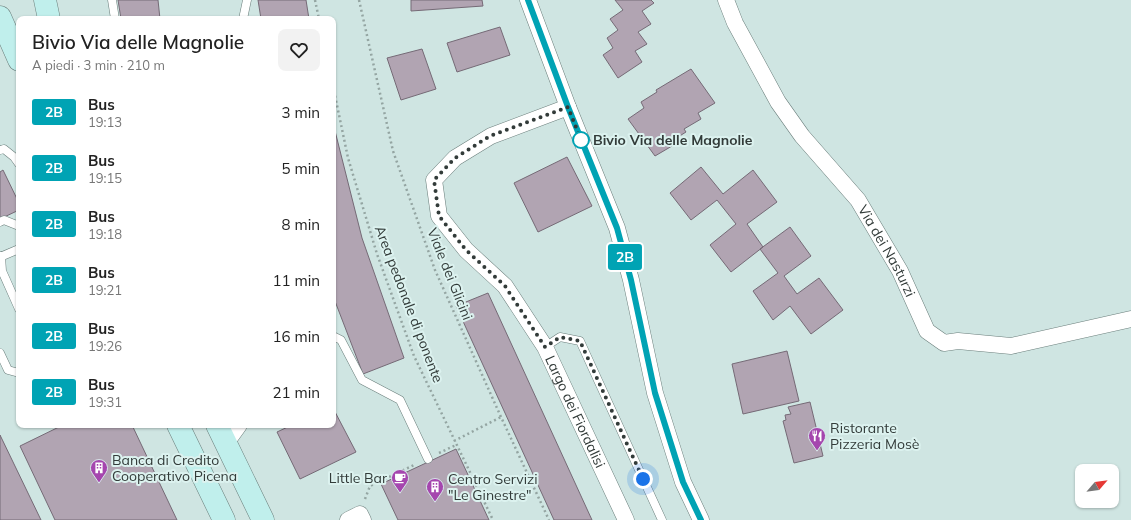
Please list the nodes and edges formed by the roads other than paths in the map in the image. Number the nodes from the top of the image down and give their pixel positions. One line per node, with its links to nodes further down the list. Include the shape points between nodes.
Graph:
1 (45, 0): 6 (main road); 7 (main road)
2 (112, 0): 8 (lane)
3 (247, 0): 9 (lane)
4 (528, 0): 12 (street)
5 (726, 0): 20 (street, Via dei Nasturzi, via 735,23 778,102 802,136 858,200 900,271 927,330 944,343 958,341 1011,346)
6 (46, 16)
7 (48, 16)
8 (115, 16)
9 (243, 16)
10 (0, 17): 11 (main road)
11 (16, 53)
12 (568, 107): 22 (street, Largo dei Fiordalisi, via 490,136 455,158 434,180 439,216 466,250 505,286); 35 (street, via 617,228 655,393 683,482)
13 (0, 150): 14 (lane, via 4,149)
14 (16, 160)
15 (0, 222): 16 (lane, via 4,220)
16 (16, 225)
17 (16, 250): 18 (lane)
18 (1, 256): 19 (lane, via 2,271)
19 (16, 302)
20 (1131, 319)
21 (336, 338): 28 (lane, via 341,340 362,380 400,400)
22 (545, 347): 33 (street, Largo dei Fiordalisi); 34 (lane, via 560,337 580,341)
23 (0, 353): 24 (lane, via 8,370)
24 (16, 372)
25 (179, 428): 29 (main road)
26 (233, 428): 27 (street)
27 (222, 434): 30 (main road)
28 (428, 459)
29 (224, 520)
30 (262, 520)
31 (348, 520): 32 (street, via 360,514)
32 (363, 520)
33 (626, 520)
34 (662, 520)
35 (701, 520)

